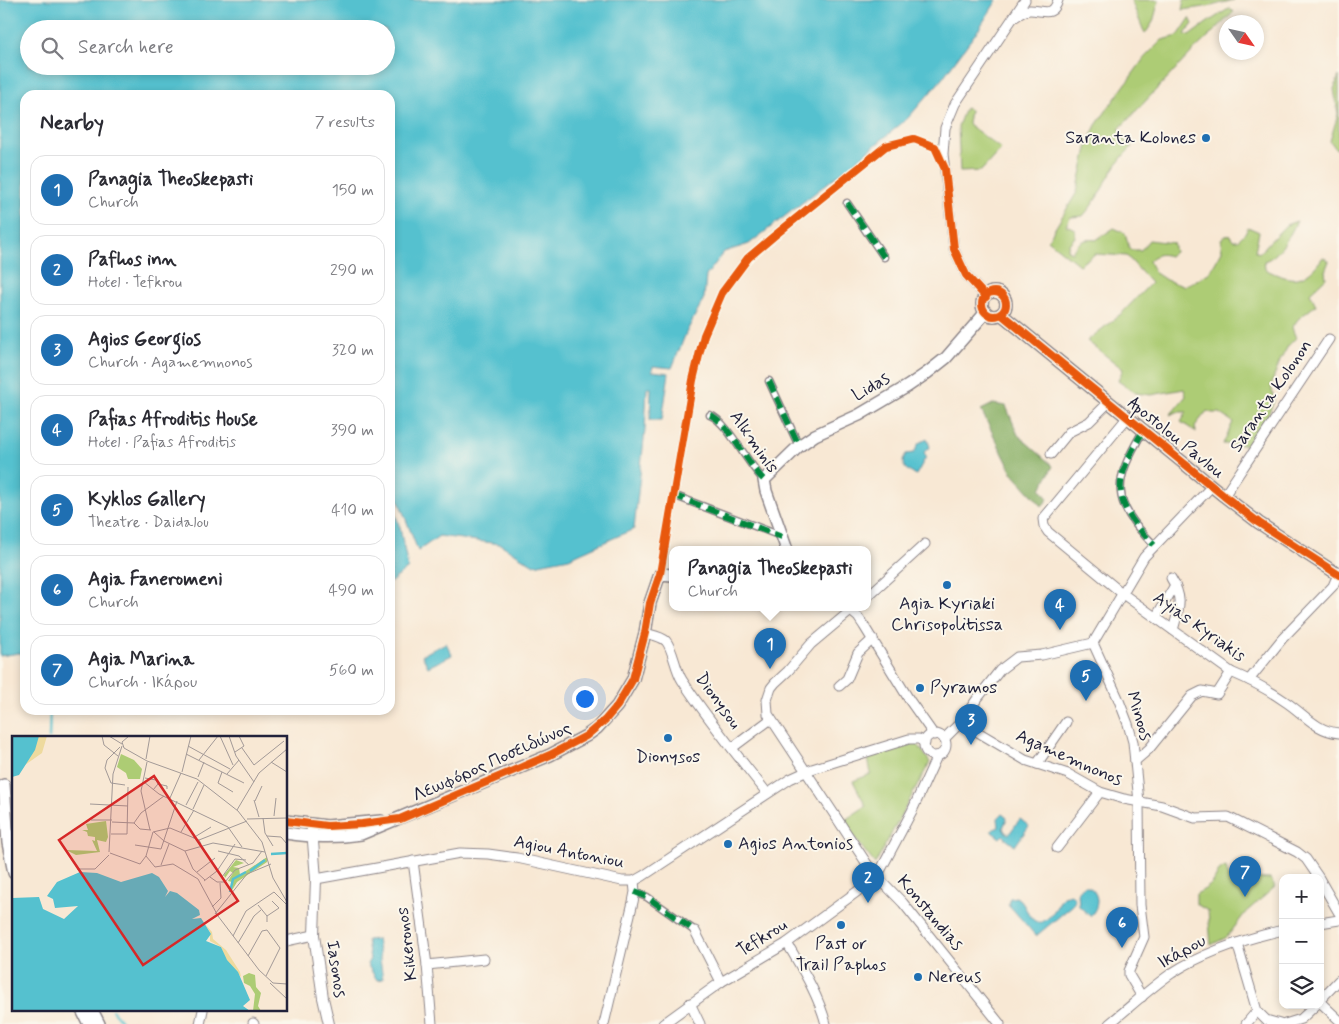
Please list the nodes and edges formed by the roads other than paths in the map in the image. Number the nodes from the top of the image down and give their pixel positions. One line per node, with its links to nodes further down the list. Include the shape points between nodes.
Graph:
1 (1025, 0): 5 (street)
2 (1030, 0): 4 (street)
3 (1058, 0): 4 (street, via 1052,10)
4 (1038, 11): 5 (street, via 1023,12)
5 (1010, 21): 8 (street, via 955,104 945,128 943,154 954,249 966,275)
6 (847, 203): 7 (street)
7 (884, 257)
8 (986, 297): 9 (main road, via 983,305); 10 (main road, via 994,293 1003,296 1006,305)
9 (986, 312): 10 (main road, via 995,316); 17 (main road, Lidas, via 946,358 916,381)
10 (1001, 314): 13 (main road, Apostolou Pavlou)
11 (1329, 338): 22 (street, Saranta Kolonon)
12 (769, 381): 17 (street)
13 (1108, 402): 15 (main road, Apostolou Pavlou); 18 (street, via 1089,422 1069,432)
14 (710, 415): 19 (street, Alkminis, via 721,422)
15 (1127, 418): 16 (main road, Apostolou Pavlou); 30 (street, Ayias Kyriakis, via 1043,519 1048,532)
16 (1143, 430): 20 (main road, Apostolou Pavlou); 25 (street, via 1120,478 1120,490 1124,507 1138,529)
17 (799, 446): 19 (main road, Lidas)
18 (1051, 454)
19 (764, 480): 23 (main road, Alkminis)
20 (1212, 486): 22 (main road, Apostolou Pavlou); 25 (street)
21 (673, 495): 23 (street)
22 (1224, 496): 27 (main road, Apostolou Pavlou, via 1259,523)
23 (782, 537): 26 (main road, Alkminis)
24 (925, 544): 29 (street)
25 (1154, 545): 30 (street)
26 (785, 546)
27 (1339, 574): 39 (street, via 1333,586 1282,639)
28 (669, 575): 35 (main road, Λεωφόρος Ποσειδώνος, via 660,574 650,603)
29 (871, 593)
30 (1123, 594): 33 (street, Ayias Kyriakis); 37 (street)
31 (848, 611): 41 (street, via 811,644 771,688 767,700)
32 (852, 611): 36 (street)
33 (1156, 617): 34 (street, Ayias Kyriakis); 34 (street, via 1173,582 1180,604)
34 (1173, 630): 38 (street, Ayias Kyriakis)
35 (645, 634): 48 (street, Dionysou, via 667,642 681,679); 58 (main road, Λεωφόρος Ποσειδώνος, via 633,679 617,706 597,728 561,750 361,834 335,838)
36 (873, 639): 40 (street, via 858,653 847,679); 45 (street)
37 (1093, 643): 42 (street, via 1042,655 1017,656 1000,670); 50 (street, Minoos, via 1128,724)
38 (1231, 672): 39 (street, Ayias Kyriakis); 50 (street, via 1217,694 1202,691 1192,696 1149,749)
39 (1250, 680): 44 (street, Ayias Kyriakis, via 1287,702 1318,727)
40 (839, 686)
41 (771, 718): 48 (street); 52 (street, Konstandias)
42 (961, 722): 46 (street); 51 (street, Agamemnonos)
43 (1066, 722): 51 (street)
44 (1339, 733)
45 (934, 735): 46 (street); 47 (street)
46 (944, 739): 49 (street, via 946,748)
47 (925, 743): 49 (street, via 928,753); 52 (street, Agiou Antoniou, via 910,739)
48 (732, 748): 55 (street, Dionysou)
49 (937, 756): 64 (street)
50 (1135, 761): 56 (street, Minoos)
51 (1037, 764): 54 (street, Agamemnonos, via 1068,774)
52 (806, 771): 55 (street, Agiou Antoniou); 64 (street, Konstandias)
53 (6, 790): 62 (main road)
54 (1100, 792): 56 (street, Agamemnonos); 60 (street)
55 (768, 793): 66 (street, Agiou Antoniou)
56 (1140, 802): 63 (street, Agamemnonos, via 1195,818 1220,816 1236,820 1297,852); 82 (street, Minoos, via 1140,905 1144,937 1129,975)
57 (288, 822): 58 (main road, Λεωφόρος Ποσειδώνος)
58 (316, 831): 59 (main road, Λεωφόρος Ποσειδώνος); 65 (street, Iasonos)
59 (288, 833)
60 (1057, 848)
61 (413, 861): 65 (street, Agiou Antoniou); 66 (street, Agiou Antoniou, via 460,853 488,854 610,879); 79 (street, Kikeronos)
62 (12, 863)
63 (1316, 874)
64 (876, 877): 76 (street, Tefkrou); 99 (street, Konstandias, via 903,903)
65 (316, 879): 74 (street, Iasonos)
66 (634, 880): 68 (street)
67 (1324, 886): 69 (street, Agamemnonos)
68 (635, 892): 72 (street, via 647,896); 95 (street)
69 (1339, 913)
70 (1339, 920): 71 (street)
71 (1324, 922)
72 (695, 931): 81 (street)
73 (1279, 931): 77 (street, Ικάρου)
74 (314, 935): 75 (street); 93 (street, Iasonos)
75 (288, 941)
76 (787, 943): 81 (street, Tefkrou); 98 (street, via 810,983)
77 (1237, 943): 82 (street, Ικάρου, via 1184,966); 87 (street)
78 (484, 959): 79 (street)
79 (427, 965): 94 (street, Kikeronos)
80 (1339, 980): 83 (street)
81 (721, 982): 84 (street, Tefkrou)
82 (1142, 997): 100 (street, Ικάρου)
83 (1324, 997)
84 (690, 1003): 96 (street, Tefkrou); 97 (street)
85 (1324, 1005): 90 (street)
86 (1312, 1009): 103 (street, via 1301,1019)
87 (1257, 1011): 101 (street); 102 (street, via 1266,1020)
88 (83, 1012): 91 (main road)
89 (93, 1012): 92 (main road)
90 (1339, 1020)
91 (89, 1024)
92 (99, 1024)
93 (329, 1024)
94 (432, 1024)
95 (604, 1024)
96 (663, 1024)
97 (700, 1024)
98 (826, 1024)
99 (1000, 1024)
100 (1109, 1024)
101 (1246, 1024)
102 (1280, 1024)
103 (1284, 1024)

